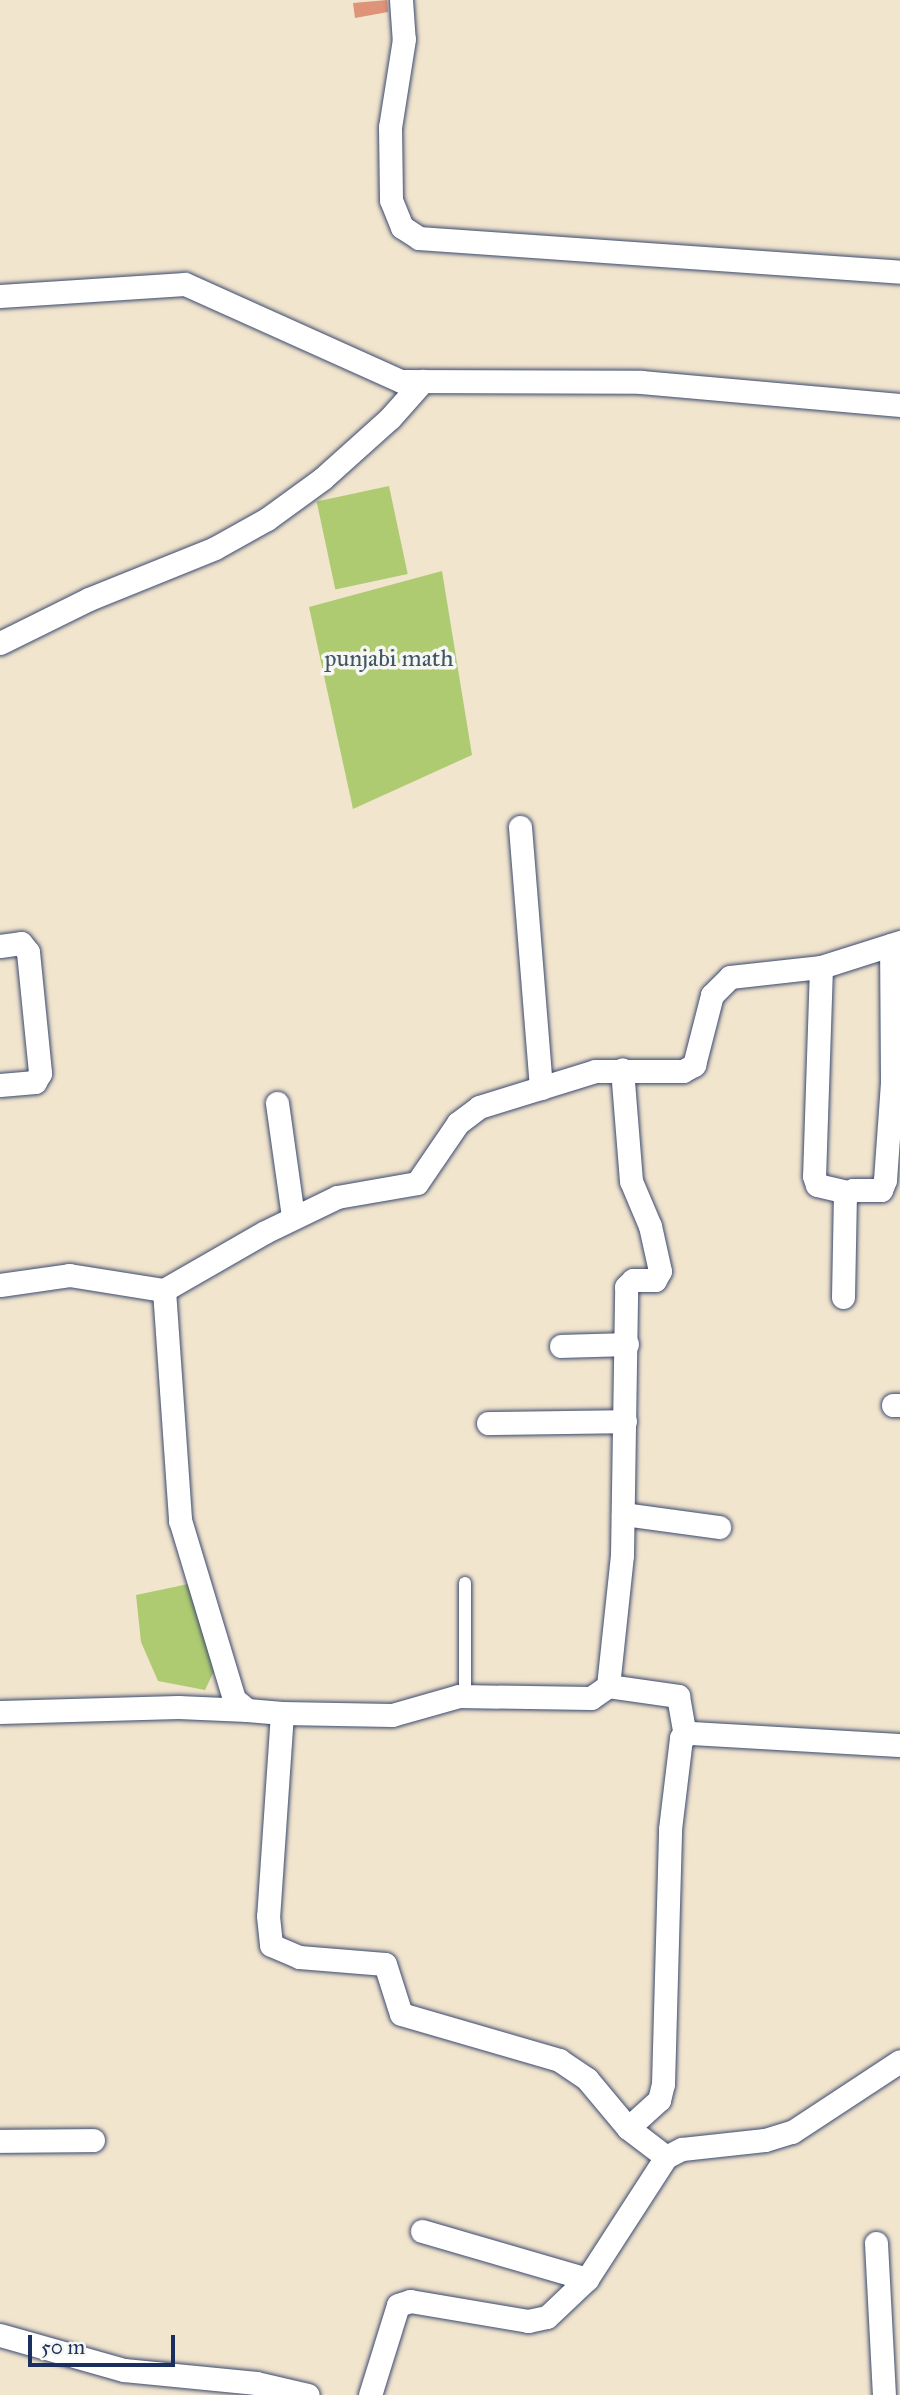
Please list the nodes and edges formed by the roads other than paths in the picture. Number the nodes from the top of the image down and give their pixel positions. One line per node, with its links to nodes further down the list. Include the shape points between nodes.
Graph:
1 (401, 0): 2 (street, via 404,39 390,127 391,200 402,228 419,238)
2 (900, 272)
3 (0, 296): 4 (street, via 185,284 391,378)
4 (423, 381): 5 (street, via 641,382); 6 (street, via 341,463 267,519 215,548 89,599)
5 (900, 405)
6 (0, 643)
7 (520, 827): 13 (street)
8 (896, 943): 10 (street); 15 (street, via 885,1180 881,1190)
9 (0, 946): 12 (street, via 21,943 28,952 40,1073 35,1082)
10 (821, 967): 11 (street, via 730,977 712,995 694,1065 683,1071); 15 (street, via 814,1176 817,1185)
11 (622, 1069): 13 (street, via 595,1071); 20 (street, via 631,1181 650,1226 660,1271 655,1280 628,1282)
12 (0, 1085)
13 (541, 1088): 16 (street, via 468,1113 416,1183 337,1197)
14 (277, 1103): 16 (street)
15 (847, 1192): 19 (street)
16 (293, 1217): 18 (street)
17 (0, 1285): 18 (street, via 69,1275)
18 (164, 1290): 29 (street, via 180,1520 234,1699)
19 (843, 1297)
20 (627, 1345): 21 (street); 22 (street)
21 (561, 1346)
22 (625, 1422): 23 (street); 24 (street)
23 (488, 1423)
24 (623, 1514): 25 (street); 27 (street)
25 (719, 1527)
26 (465, 1583): 28 (lane)
27 (608, 1686): 28 (street, via 591,1698); 32 (street, via 677,1696)
28 (465, 1696): 31 (street, via 392,1715)
29 (247, 1710): 30 (street, via 178,1707); 31 (street)
30 (0, 1712)
31 (282, 1713): 35 (street, via 268,1916 271,1945 299,1957 384,1964 401,2014 559,2060 587,2080)
32 (685, 1734): 33 (street); 35 (street, via 670,1829 663,2084 659,2099)
33 (900, 1745)
34 (900, 2061): 38 (street, via 792,2132 765,2140 682,2149)
35 (628, 2128): 38 (street)
36 (93, 2140): 37 (street)
37 (0, 2141)
38 (666, 2157): 41 (street)
39 (422, 2231): 41 (street)
40 (876, 2243): 46 (street)
41 (587, 2279): 45 (street, via 558,2310 528,2321 410,2301 398,2305)
42 (0, 2335): 43 (street)
43 (177, 2385): 44 (street, via 256,2383)
44 (308, 2395)
45 (370, 2395)
46 (884, 2395)

